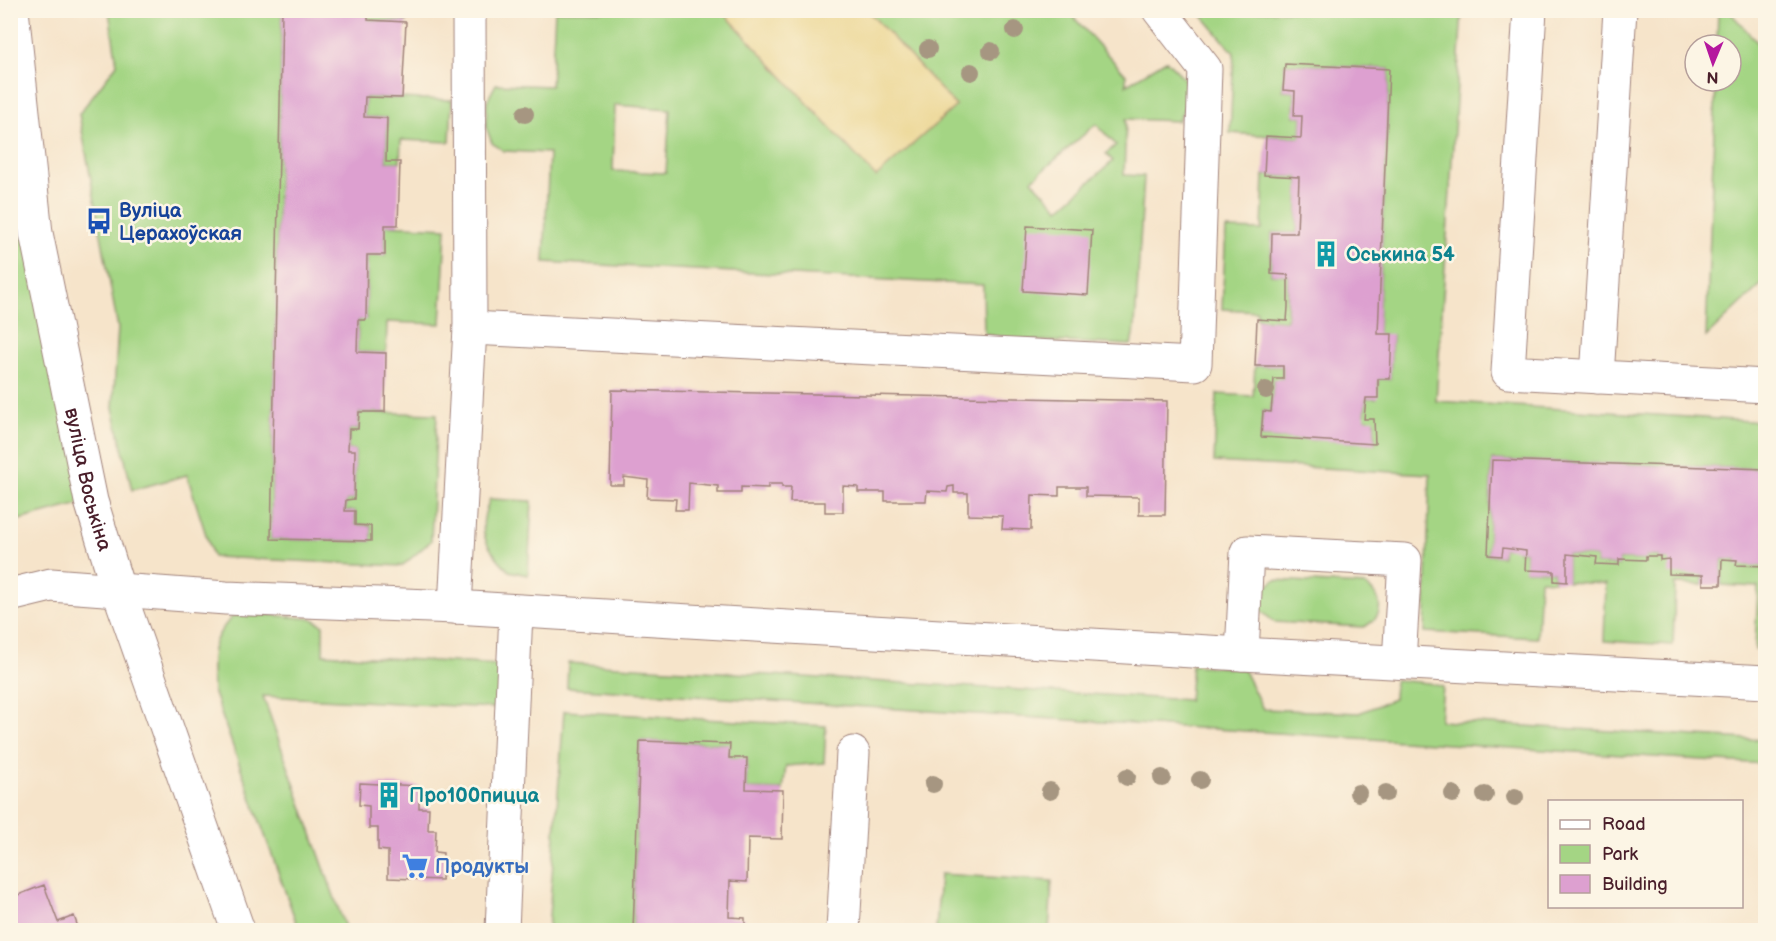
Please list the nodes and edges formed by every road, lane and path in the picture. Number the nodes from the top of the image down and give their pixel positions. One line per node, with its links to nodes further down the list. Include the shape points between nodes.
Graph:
1 (12, 10): 9 (street, вуліца Воськіна, via 36,233 91,501)
2 (470, 10): 6 (street)
3 (1159, 10): 6 (street, via 1205,69 1195,364)
4 (1530, 10): 7 (street, via 1508,372)
5 (1620, 10): 7 (street)
6 (470, 328): 11 (street)
7 (1597, 377): 8 (street)
8 (1766, 386)
9 (118, 589): 10 (street, via 51,585); 11 (street, via 226,598); 17 (street, вуліца Воськіна)
10 (10, 595)
11 (455, 607): 12 (street)
12 (516, 612): 13 (street); 18 (street)
13 (1242, 654): 14 (street); 14 (street, via 1247,552 1405,560)
14 (1399, 662): 15 (street)
15 (1766, 682)
16 (853, 753): 19 (street)
17 (238, 930)
18 (502, 930)
19 (843, 930)

